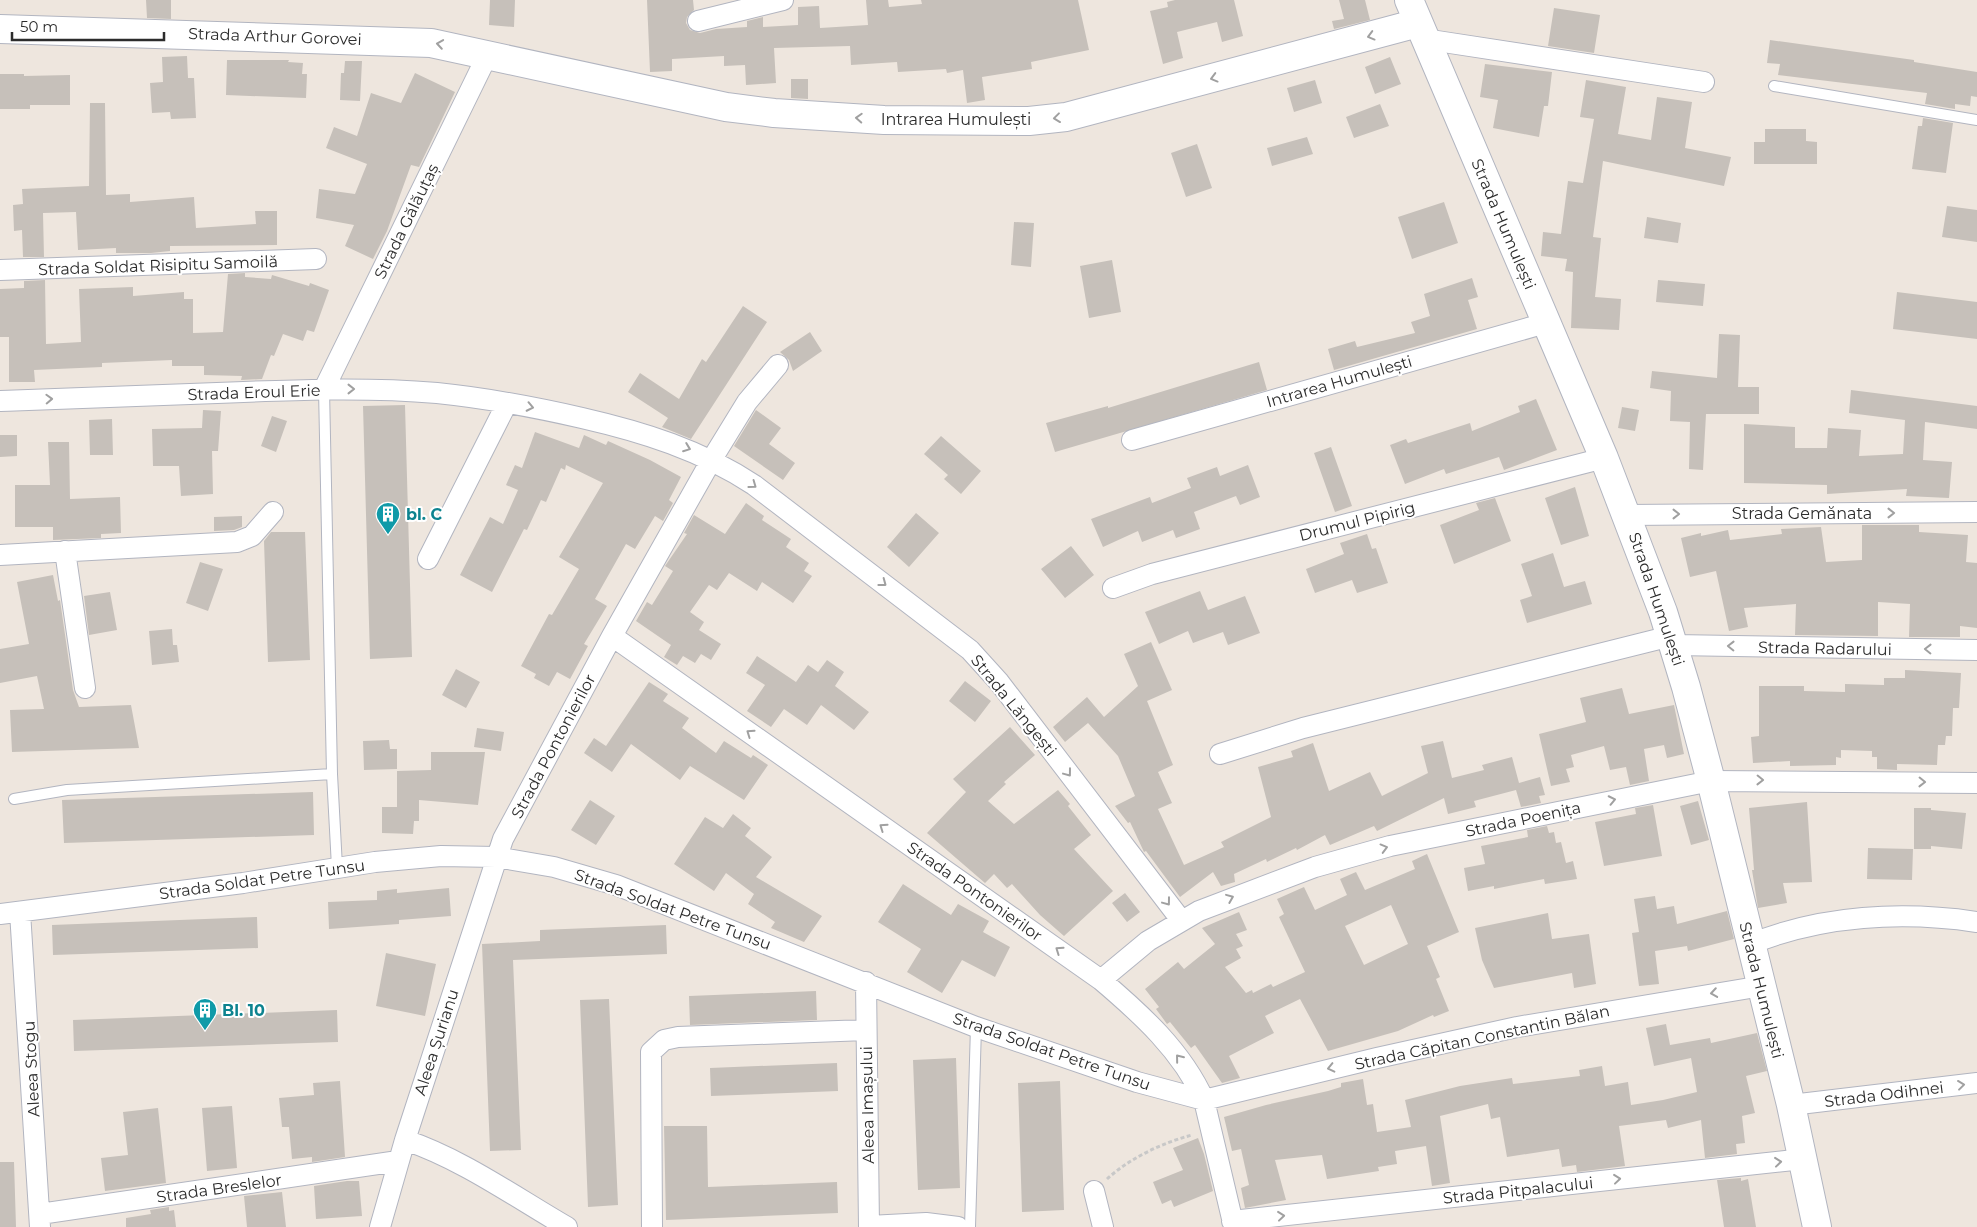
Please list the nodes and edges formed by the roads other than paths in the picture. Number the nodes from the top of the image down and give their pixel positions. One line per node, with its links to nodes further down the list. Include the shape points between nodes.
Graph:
1 (783, 0): 2 (street)
2 (698, 21)
3 (1417, 21): 5 (street, Intrarea Humulești, one-way to 5, via 1097,110 1029,121 884,120 774,113 680,98); 6 (street); 11 (street, Strada Humulești)
4 (0, 29): 5 (street, Strada Arthur Gorovei, one-way to 4, via 402,40)
5 (488, 54): 13 (street, Strada Gălăuțaș)
6 (1704, 82)
7 (1774, 86): 8 (lane)
8 (1977, 120)
9 (316, 259): 10 (street, Strada Soldat Risipitu Samoilă)
10 (0, 270)
11 (1546, 322): 16 (street, Intrarea Humulești); 17 (street, Strada Humulești)
12 (778, 365): 18 (street, Strada Pontonierilor, via 747,402)
13 (324, 390): 14 (street, Strada Eroul Erie, one-way to 13); 15 (street, Strada Eroul Erie, one-way to 15, via 437,393); 31 (lane)
14 (0, 401)
15 (507, 403): 18 (street, Strada Eroul Erie, one-way to 18, via 615,426); 24 (street)
16 (1132, 440)
17 (1604, 458): 21 (street, Strada Humulești); 25 (street, Drumul Pipirig, via 1152,574)
18 (712, 459): 26 (street, Strada Pontonierilor); 39 (street, Strada Lăngești, one-way to 39, via 754,485 970,650 999,682)
19 (273, 512): 22 (street, via 252,536 238,542)
20 (1977, 512): 21 (street, Strada Gemănata, one-way to 20)
21 (1627, 514): 27 (street, Strada Humulești)
22 (65, 551): 23 (street); 29 (street)
23 (0, 554)
24 (428, 559)
25 (1112, 588)
26 (612, 636): 35 (street, Strada Pontonierilor); 42 (street, Strada Pontonierilor, one-way to 26)
27 (1672, 641): 28 (street, Strada Radarului, one-way to 27); 30 (street, Strada Radarului, via 1303,728); 32 (street, Strada Humulești)
28 (1977, 650)
29 (85, 688)
30 (1220, 754)
31 (332, 774): 34 (lane, via 67,790); 36 (lane)
32 (1711, 781): 33 (street, Strada Poenița, one-way to 33); 39 (street, Strada Poenița, one-way to 32, via 1252,889 1390,846); 41 (street, Strada Humulești)
33 (1977, 783)
34 (14, 799)
35 (496, 857): 36 (street, Strada Soldat Petre Tunsu, via 441,856); 43 (street, Strada Soldat Petre Tunsu, via 554,867 616,885); 50 (street, Aleea Șurianu)
36 (337, 867): 37 (street, Strada Soldat Petre Tunsu)
37 (20, 912): 38 (street, Strada Soldat Petre Tunsu); 54 (street, Aleea Stogu)
38 (0, 914)
39 (1181, 920): 42 (street, Strada Poenița, via 1132,953)
40 (1977, 922): 41 (street, via 1926,917 1837,922 1800,928)
41 (1752, 944): 44 (street, Strada Humulești)
42 (1101, 980): 48 (street, Strada Pontonierilor, one-way to 42, via 1190,1072 1168,1045)
43 (866, 982): 45 (street, Strada Soldat Petre Tunsu); 46 (street, Aleea Imașului)
44 (1762, 986): 48 (street, Strada Căpitan Constantin Bălan, one-way to 48, via 1517,1027); 49 (street, Strada Humulești)
45 (976, 1026): 48 (street, Strada Soldat Petre Tunsu, via 1137,1082); 61 (lane)
46 (866, 1030): 56 (street, Aleea Imașului); 59 (street, via 664,1040 652,1052)
47 (1977, 1083): 49 (street, Strada Odihnei, one-way to 47)
48 (1204, 1100): 55 (street, Strada Pontonierilor)
49 (1791, 1105): 51 (street, Strada Humulești)
50 (405, 1140): 52 (street, Aleea Șurianu); 58 (street, via 453,1161)
51 (1803, 1160): 55 (street, Strada Pitpalacului, one-way to 51); 63 (street, Strada Humulești)
52 (398, 1161): 54 (street, Strada Breslelor); 57 (street, Aleea Șurianu)
53 (1094, 1191): 62 (street)
54 (40, 1221)
55 (1233, 1224)
56 (869, 1226): 60 (street, via 926,1223)
57 (380, 1227)
58 (567, 1227)
59 (652, 1227)
60 (958, 1227)
61 (970, 1227)
62 (1103, 1227)
63 (1817, 1227)

